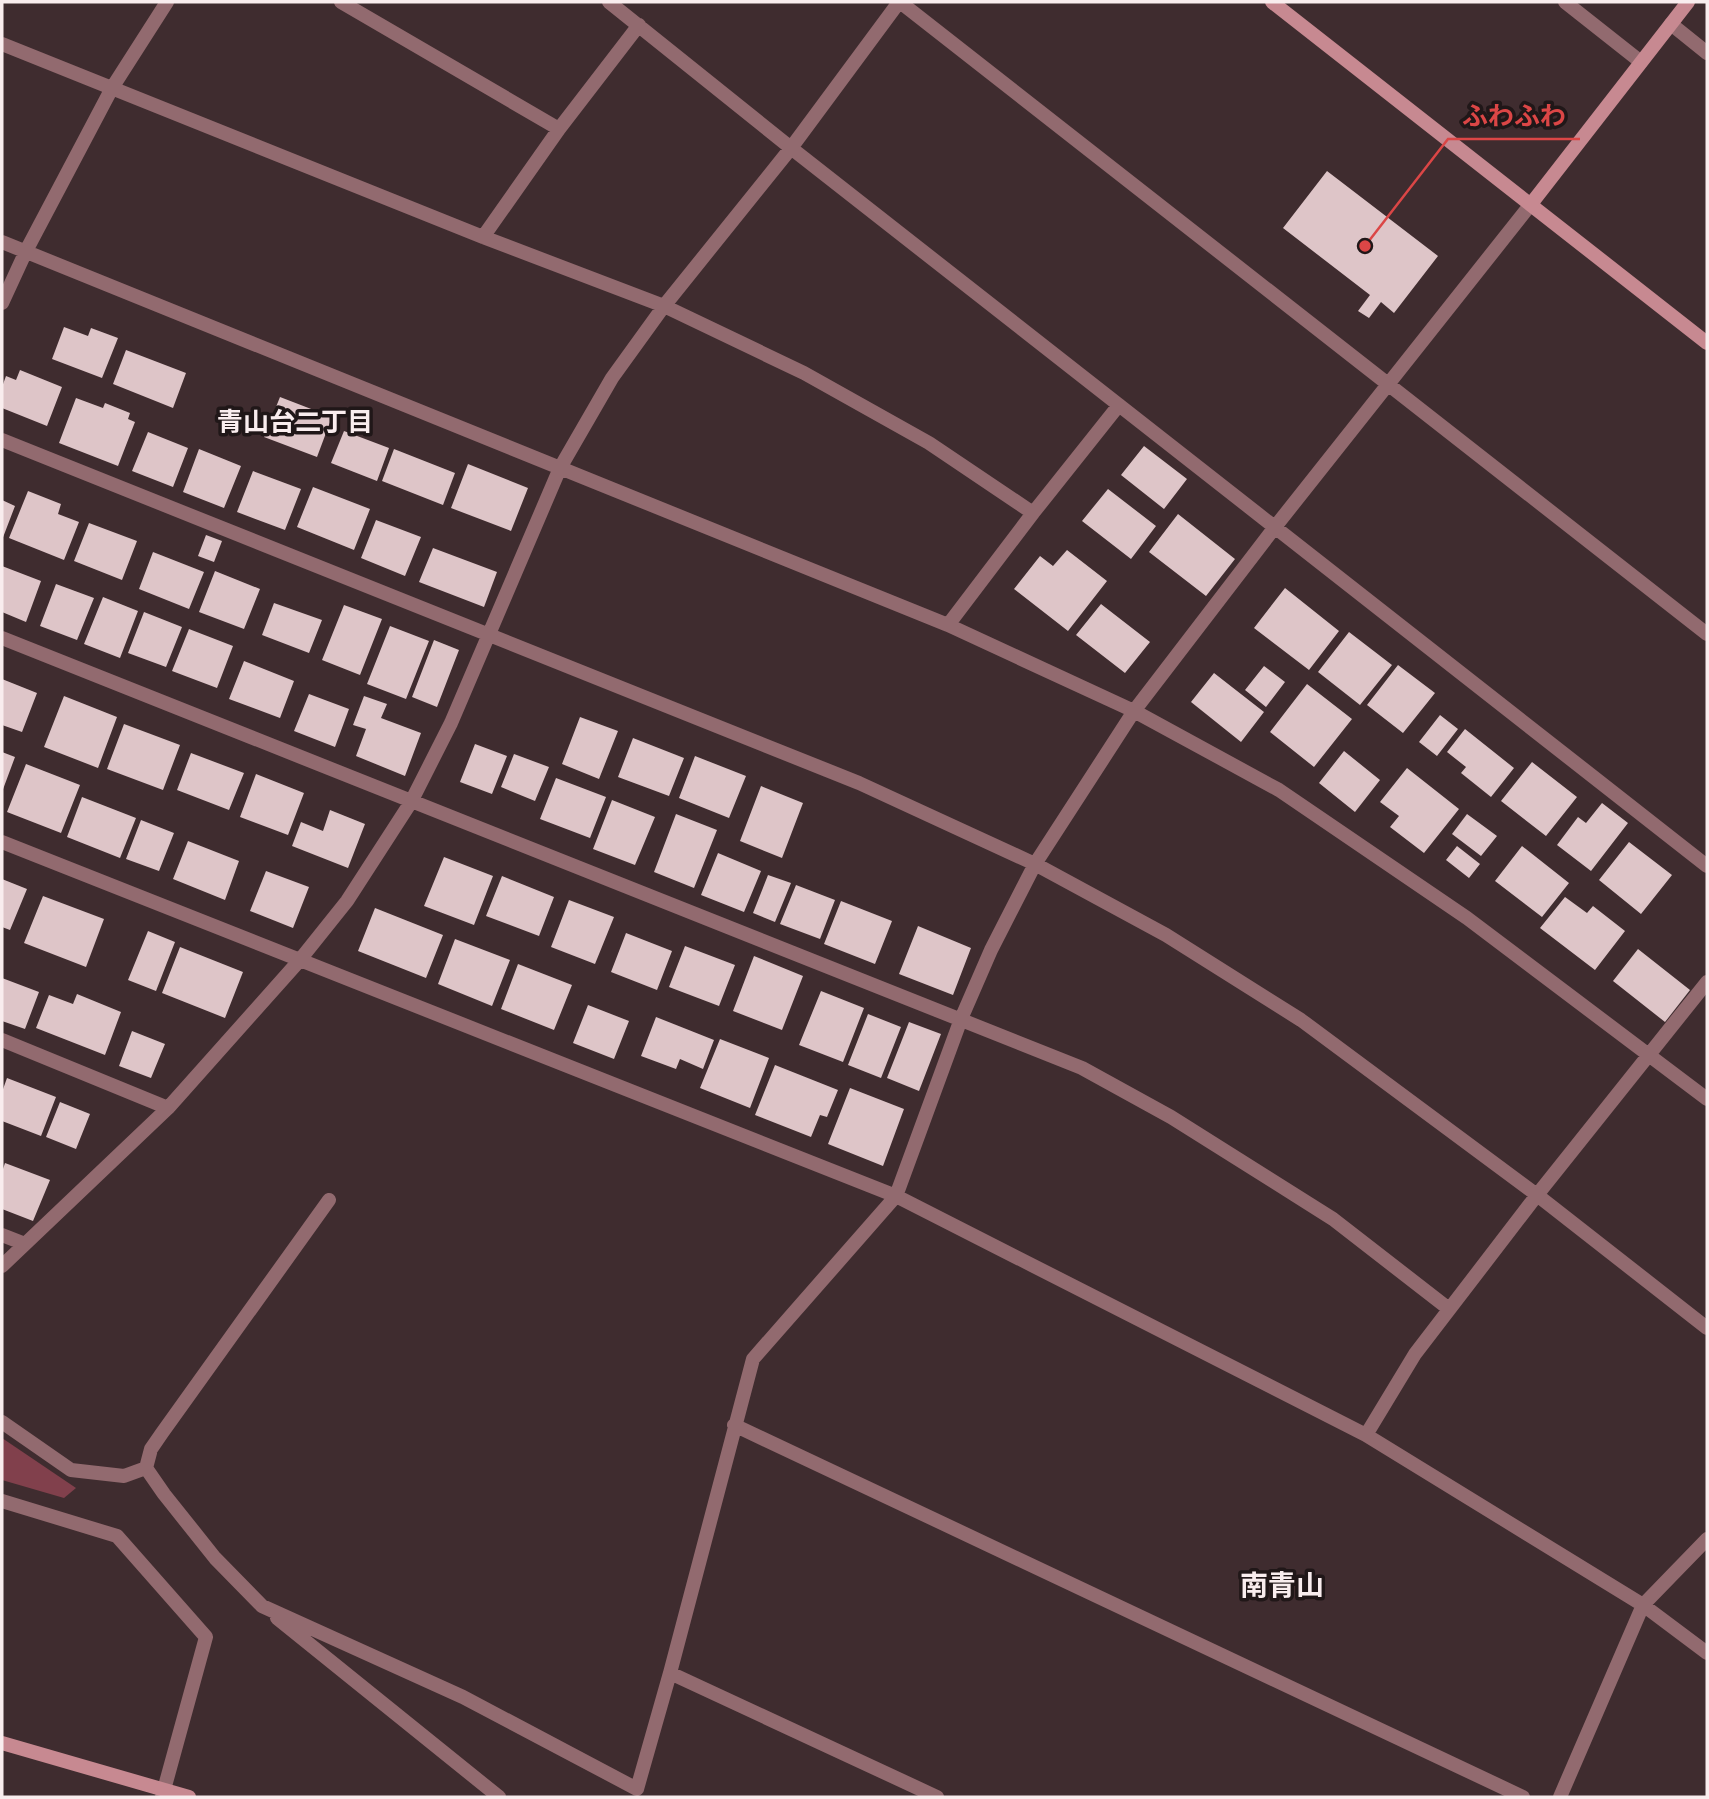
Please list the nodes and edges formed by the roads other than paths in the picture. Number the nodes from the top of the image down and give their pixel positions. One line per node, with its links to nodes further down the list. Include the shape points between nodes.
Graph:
1 (167, 2): 13 (street)
2 (341, 2): 14 (street)
3 (609, 2): 9 (street)
4 (900, 2): 15 (street); 23 (street)
5 (1272, 2): 16 (street)
6 (1565, 2): 12 (street)
7 (1688, 2): 8 (street)
8 (1671, 24): 11 (street); 12 (street)
9 (639, 25): 14 (street); 15 (street)
10 (2, 44): 13 (street)
11 (1707, 53)
12 (1641, 62): 16 (street)
13 (112, 88): 17 (street); 19 (street)
14 (559, 129): 17 (street)
15 (790, 148): 21 (street); 24 (street)
16 (1531, 204): 22 (street); 23 (street)
17 (483, 237): 21 (street)
18 (2, 242): 19 (street)
19 (26, 251): 20 (street); 26 (street)
20 (2, 303)
21 (664, 306): 26 (street, via 612,378); 27 (street, via 804,373 906,430)
22 (1707, 343)
23 (1388, 384): 28 (street); 30 (street)
24 (1119, 405): 27 (street); 28 (street)
25 (2, 440): 31 (street)
26 (560, 468): 29 (street); 31 (street)
27 (1033, 513): 29 (street)
28 (1275, 527): 33 (street); 37 (street)
29 (948, 625): 33 (street)
30 (1707, 634)
31 (487, 635): 34 (street, via 451,723); 36 (street, via 859,783)
32 (2, 638): 34 (street)
33 (1134, 711): 36 (street); 42 (street, via 1279,790 1467,918)
34 (411, 802): 38 (street, via 347,901); 40 (street)
35 (2, 842): 38 (street)
36 (1035, 864): 40 (street); 45 (street, via 1166,935 1301,1020)
37 (1707, 866)
38 (299, 961): 44 (street); 46 (street)
39 (1707, 982): 42 (street)
40 (961, 1019): 46 (street); 51 (street, via 1082,1068 1171,1117 1333,1219)
41 (2, 1040): 44 (street)
42 (1650, 1054): 43 (street); 45 (street)
43 (1707, 1099)
44 (168, 1108): 49 (street)
45 (1537, 1195): 51 (street); 52 (street)
46 (897, 1196): 54 (street, via 753,1359); 55 (street)
47 (329, 1200): 56 (street, via 151,1449)
48 (2, 1235): 49 (street)
49 (25, 1244): 50 (street)
50 (2, 1266)
51 (1449, 1309): 55 (street, via 1415,1354)
52 (1707, 1328)
53 (2, 1422): 56 (street, via 71,1470 124,1476)
54 (734, 1425): 62 (street); 68 (street)
55 (1366, 1435): 59 (street)
56 (146, 1468): 60 (street, via 215,1559)
57 (2, 1501): 64 (street, via 117,1536 206,1637)
58 (1707, 1539): 59 (street)
59 (1643, 1605): 61 (street); 69 (street)
60 (262, 1606): 62 (street, via 463,1697 637,1789); 66 (street)
61 (1707, 1653)
62 (670, 1673): 67 (street)
63 (2, 1743): 64 (street)
64 (163, 1794): 65 (street)
65 (189, 1797)
66 (499, 1797)
67 (937, 1797)
68 (1523, 1797)
69 (1560, 1797)

